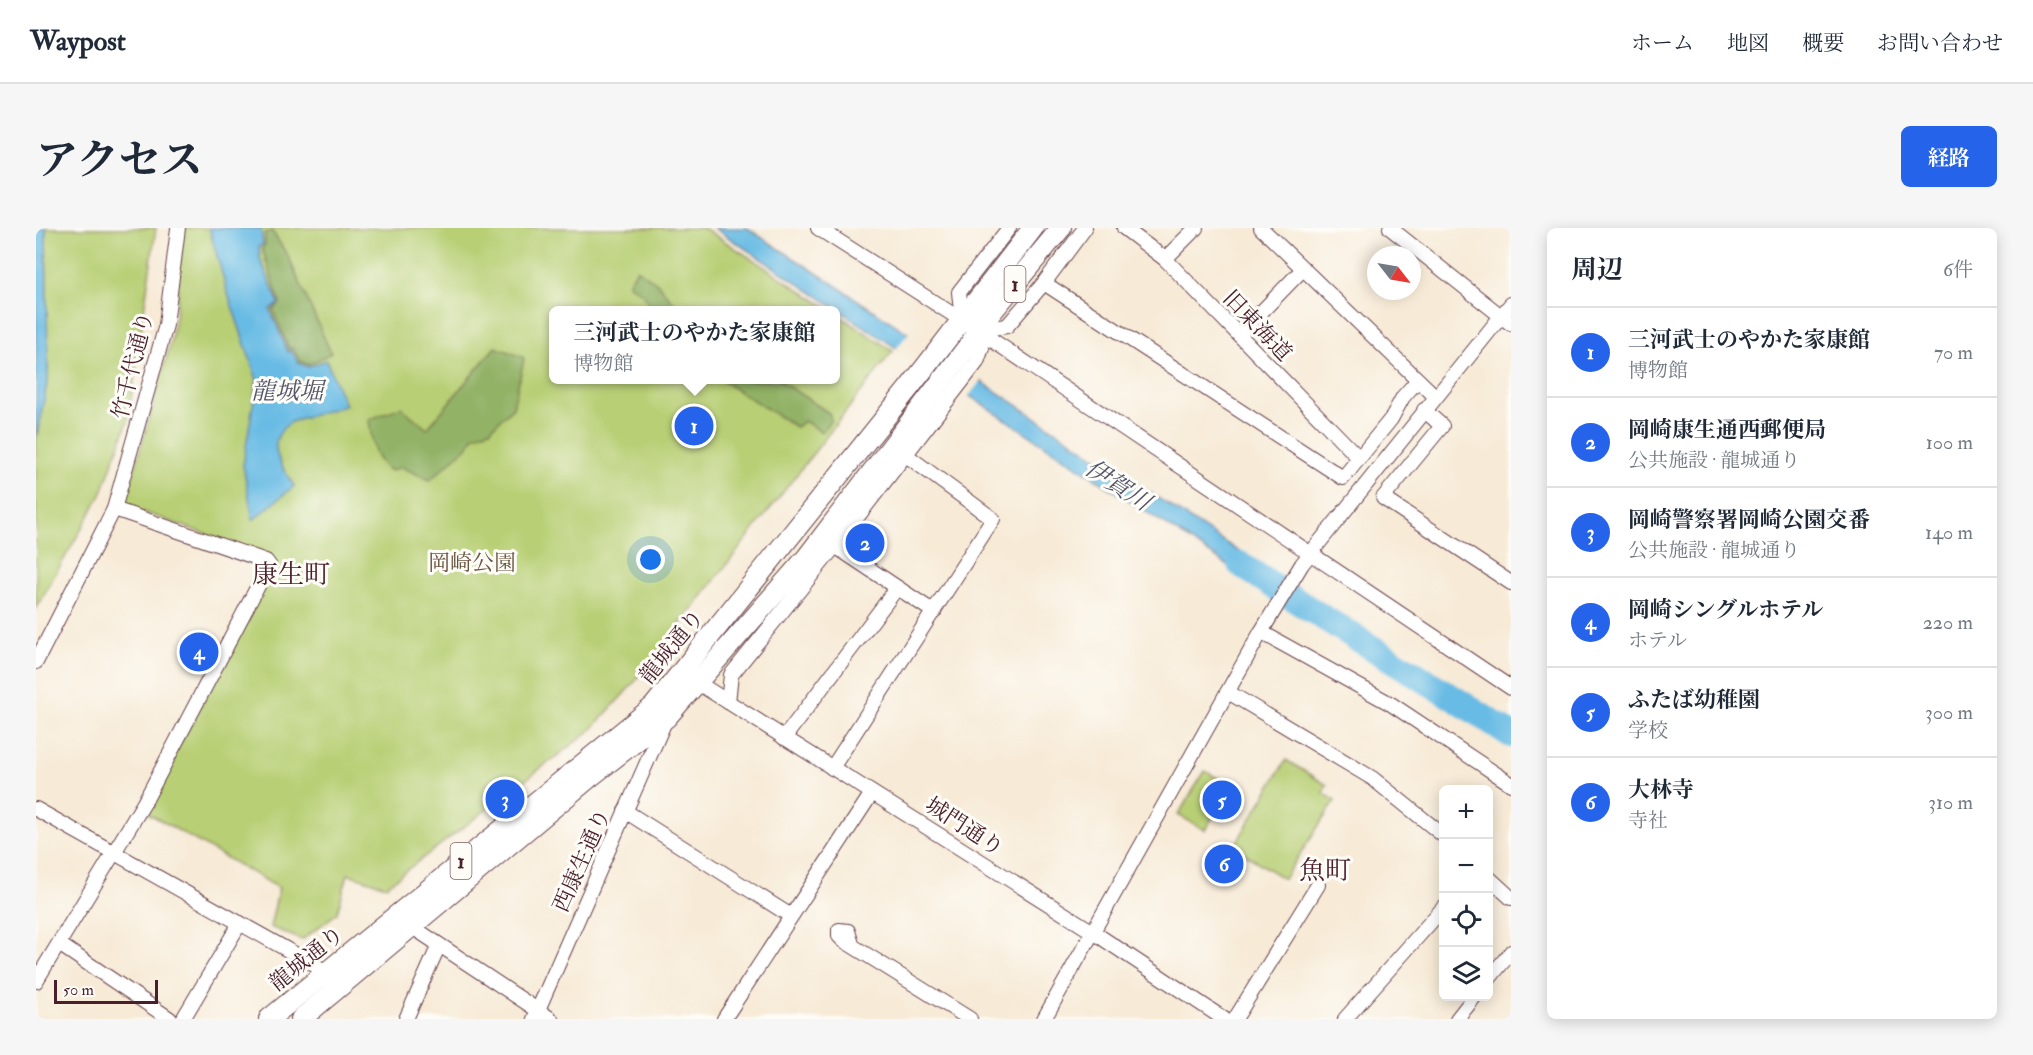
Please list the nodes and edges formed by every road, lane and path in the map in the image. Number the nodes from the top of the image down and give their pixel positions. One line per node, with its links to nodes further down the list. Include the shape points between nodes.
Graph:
1 (178, 228): 24 (street, 竹千代通り, via 166,325)
2 (818, 228): 16 (street)
3 (1009, 228): 16 (street, via 959,292)
4 (1033, 228): 16 (highway, 龍城通り / 1)
5 (1062, 228): 16 (highway, 龍城通り / 1)
6 (1085, 228): 13 (street)
7 (1124, 228): 11 (street, 旧東海道)
8 (1196, 228): 11 (street)
9 (1261, 228): 12 (street)
10 (1390, 228): 15 (street)
11 (1164, 259): 17 (street, 旧東海道)
12 (1303, 269): 17 (street); 18 (street)
13 (1044, 283): 16 (street, via 1006,326); 23 (street, via 1343,478)
14 (1511, 304): 15 (street)
15 (1506, 320): 19 (street)
16 (969, 334): 20 (highway, 龍城通り / 1); 27 (street); 33 (highway, 龍城通り / 1, via 909,388)
17 (1239, 335): 23 (street, 旧東海道)
18 (1418, 380): 19 (street); 23 (street)
19 (1436, 397): 21 (street)
20 (934, 404): 22 (street); 26 (highway, 龍城通り / 1)
21 (1424, 410): 27 (street); 28 (street, via 1442,426 1383,498)
22 (906, 455): 25 (street); 30 (street, via 993,519)
23 (1358, 458)
24 (114, 508): 32 (street, 竹千代通り); 46 (street, via 269,565 144,803)
25 (835, 546): 26 (street); 29 (street); 37 (street, via 731,675)
26 (807, 557): 34 (highway, 龍城通り / 1)
27 (1306, 559): 31 (street); 35 (street)
28 (1511, 583)
29 (897, 588): 30 (street); 39 (street)
30 (934, 612): 40 (street)
31 (1263, 628): 36 (street); 41 (street, via 1391,704)
32 (36, 662)
33 (681, 672): 34 (street, 城門通り); 59 (highway, 龍城通り / 1, via 654,706)
34 (699, 683): 37 (street, 城門通り); 38 (highway, 龍城通り / 1)
35 (1511, 688)
36 (1227, 692): 45 (street, via 1372,778); 54 (street)
37 (728, 702): 39 (street, 城門通り)
38 (667, 717): 44 (street, 西康生通り); 53 (highway, 龍城通り / 1)
39 (784, 738): 40 (street, 城門通り)
40 (832, 768): 42 (street, 城門通り)
41 (1511, 784)
42 (872, 793): 51 (street); 54 (street, 城門通り)
43 (36, 809): 46 (street)
44 (625, 812): 51 (street); 63 (street, 西康生通り)
45 (1439, 833)
46 (113, 854): 52 (street); 55 (street)
47 (1493, 882): 49 (street)
48 (1318, 885): 74 (street)
49 (1511, 898)
50 (1439, 912): 75 (street)
51 (791, 916): 70 (street)
52 (240, 923): 59 (street); 65 (street)
53 (411, 926): 57 (street); 67 (highway, 龍城通り / 1)
54 (1093, 932): 72 (street); 73 (street, 城門通り)
55 (59, 944): 61 (street); 64 (street)
56 (852, 944): 71 (street)
57 (439, 945): 63 (street); 68 (street)
58 (1511, 952): 60 (street)
59 (327, 972): 66 (highway, 龍城通り / 1)
60 (1493, 974)
61 (36, 981)
62 (1471, 1001): 76 (street)
63 (536, 1015): 69 (street)
64 (170, 1019)
65 (183, 1019)
66 (269, 1019)
67 (301, 1019)
68 (406, 1019)
69 (551, 1019)
70 (724, 1019)
71 (970, 1019)
72 (1044, 1019)
73 (1224, 1019)
74 (1235, 1019)
75 (1345, 1019)
76 (1457, 1019)

